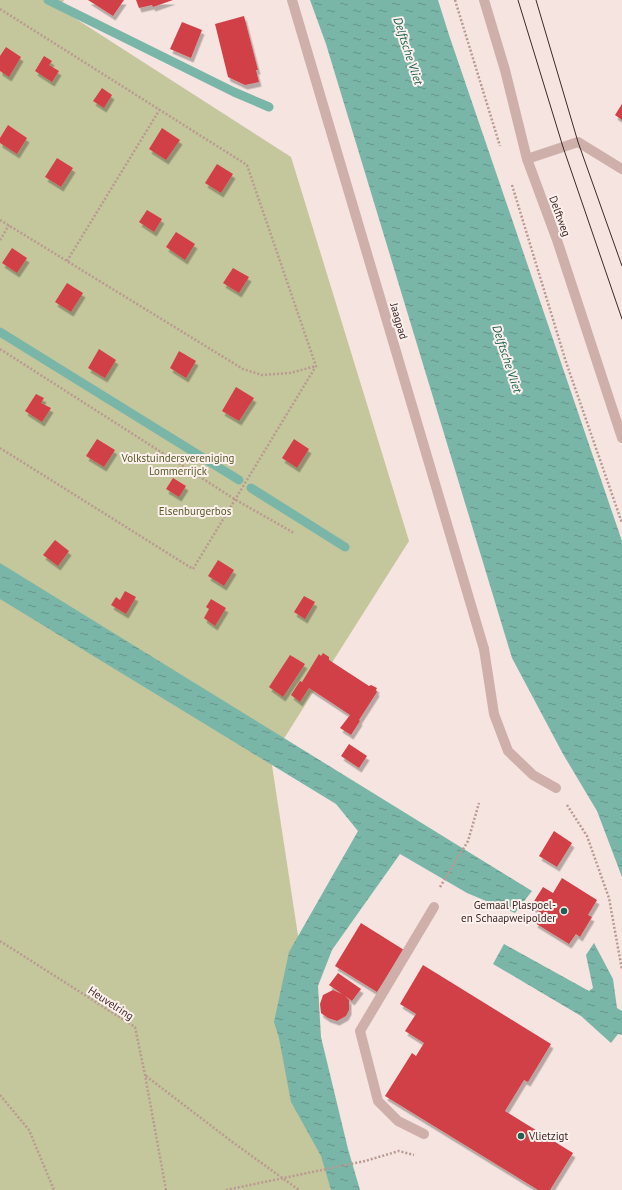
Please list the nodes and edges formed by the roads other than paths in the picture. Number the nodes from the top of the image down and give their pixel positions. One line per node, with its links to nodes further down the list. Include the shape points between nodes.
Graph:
1 (292, 0): 6 (street, Jaagpad, via 484,649 494,714 508,751 533,775)
2 (484, 0): 3 (street, Delftweg)
3 (527, 159): 4 (street, via 578,142); 5 (street, Delftweg, via 557,240)
4 (622, 169)
5 (622, 438)
6 (556, 788)
7 (434, 907): 8 (street, via 360,1031 378,1101 398,1121)
8 (424, 1134)

